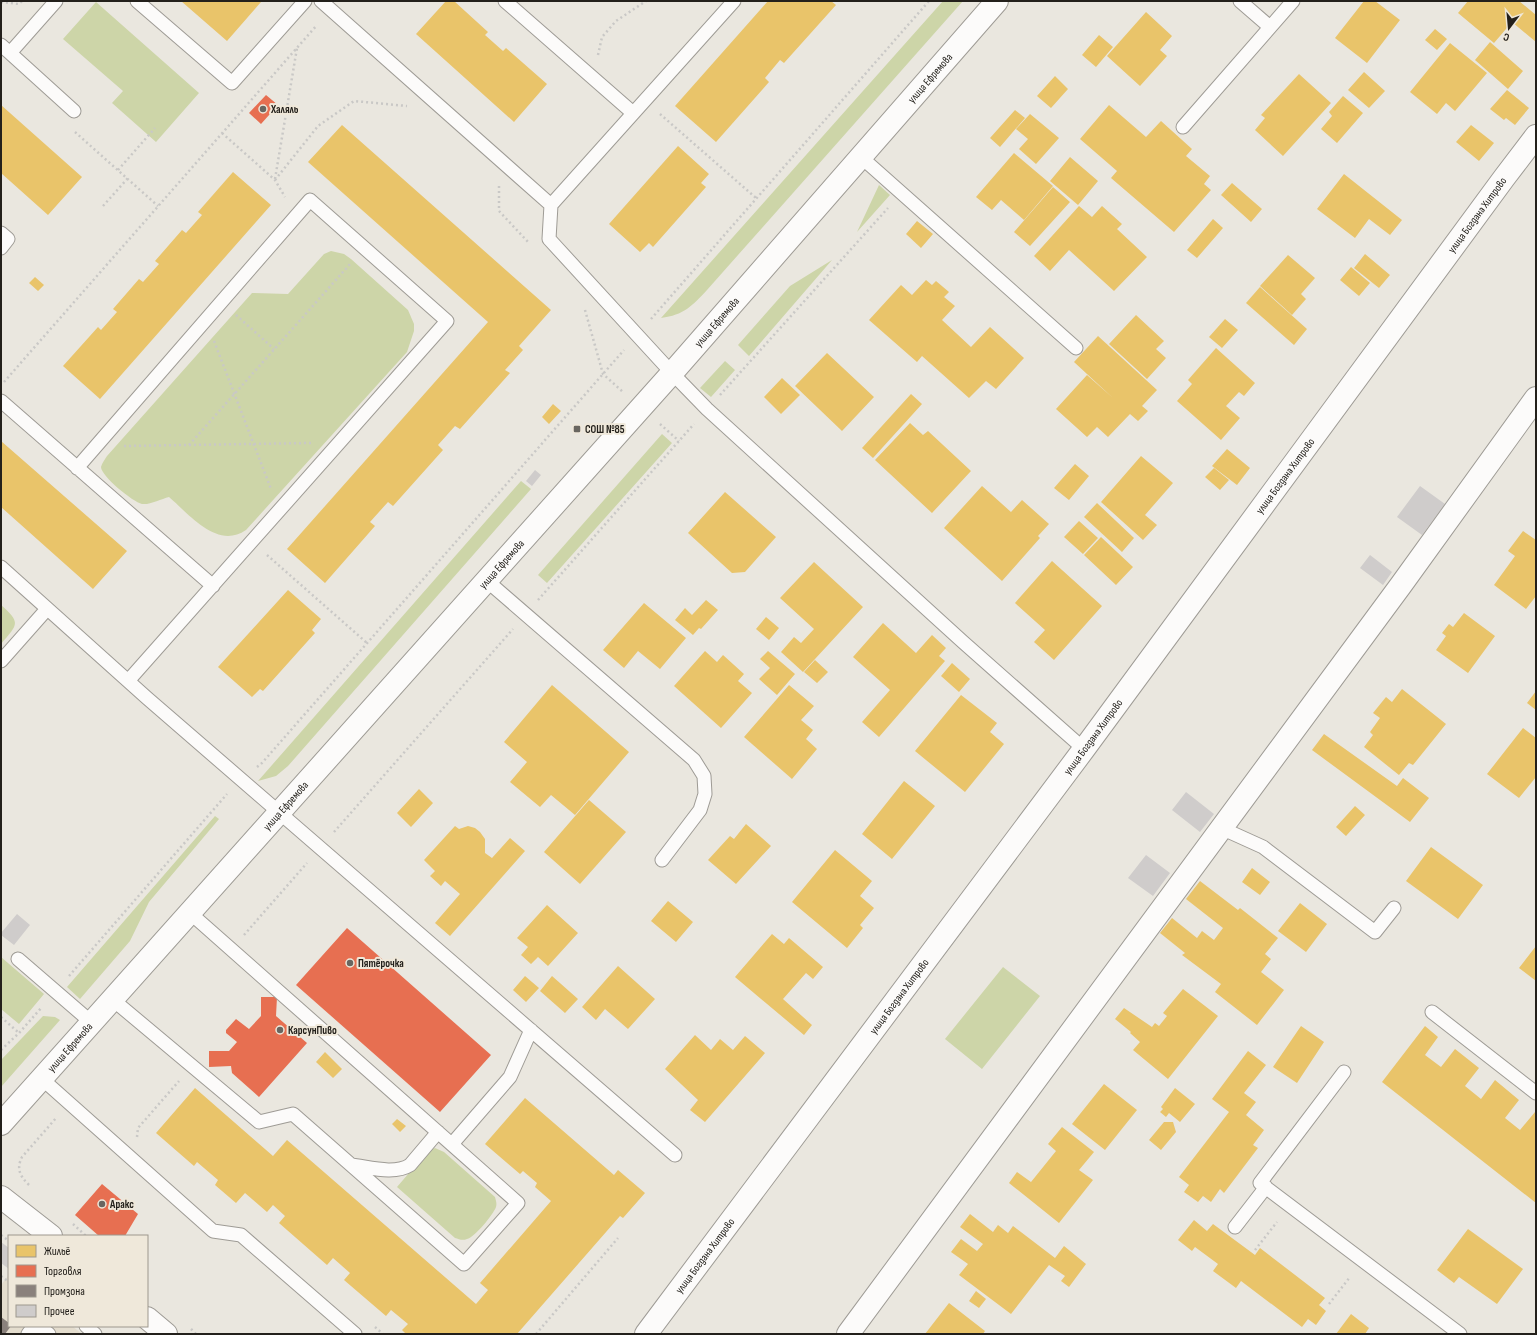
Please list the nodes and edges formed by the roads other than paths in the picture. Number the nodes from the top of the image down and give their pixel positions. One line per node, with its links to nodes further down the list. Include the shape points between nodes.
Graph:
1 (56, 1): 11 (lane)
2 (137, 1): 3 (lane, via 232,83)
3 (305, 1)
4 (320, 1): 17 (lane)
5 (505, 1): 13 (lane)
6 (734, 1): 13 (lane)
7 (996, 1): 16 (street, улица Ефремова)
8 (1240, 1): 10 (lane)
9 (1293, 1): 10 (lane)
10 (1270, 27): 14 (lane)
11 (5, 49): 12 (lane)
12 (74, 111)
13 (633, 114): 17 (lane)
14 (1183, 127)
15 (1536, 136): 31 (street, улица Богдана Хитрово)
16 (861, 157): 20 (lane); 21 (street, улица Ефремова)
17 (551, 205): 21 (lane, via 549,239)
18 (1, 233): 19 (lane, via 8,239)
19 (1, 248)
20 (1076, 348)
21 (672, 373): 26 (street, улица Ефремова); 31 (lane, via 707,409)
22 (1536, 398): 33 (street)
23 (1, 401): 24 (lane)
24 (77, 468): 27 (lane); 27 (lane, via 310,200 447,321)
25 (1, 567): 28 (lane)
26 (486, 580): 32 (street, улица Ефремова); 34 (lane, via 694,760 704,776 705,794 700,810)
27 (213, 586): 30 (lane)
28 (47, 609): 29 (lane); 30 (lane)
29 (1, 661)
30 (128, 681): 32 (lane)
31 (1084, 749): 61 (street, улица Богдана Хитрово)
32 (278, 812): 36 (street, улица Ефремова); 41 (lane)
33 (1222, 828): 35 (lane, via 1263,847 1375,932); 62 (street)
34 (662, 860)
35 (1394, 908)
36 (189, 912): 38 (street, улица Ефремова); 46 (lane)
37 (18, 959): 40 (lane)
38 (112, 999): 40 (street, улица Ефремова); 49 (lane, via 259,1122 293,1114)
39 (1432, 1012): 44 (lane)
40 (91, 1022): 43 (street, улица Ефремова)
41 (531, 1030): 47 (lane, via 510,1077); 48 (lane)
42 (1344, 1072): 50 (lane, via 1260,1183)
43 (41, 1078): 45 (street, улица Ефремова); 60 (lane, via 212,1231 241,1235)
44 (1536, 1093)
45 (1, 1124)
46 (438, 1132): 47 (lane); 49 (lane, via 405,1168 395,1170)
47 (452, 1144): 49 (lane, via 518,1203 464,1264)
48 (675, 1155)
49 (351, 1165)
50 (1266, 1188): 52 (lane); 63 (lane)
51 (1, 1197): 53 (street)
52 (1235, 1228)
53 (50, 1235)
54 (148, 1319): 59 (street)
55 (41, 1327): 57 (lane)
56 (87, 1327): 58 (lane)
57 (49, 1334)
58 (95, 1334)
59 (166, 1334)
60 (355, 1334)
61 (646, 1334)
62 (848, 1334)
63 (1460, 1334)

